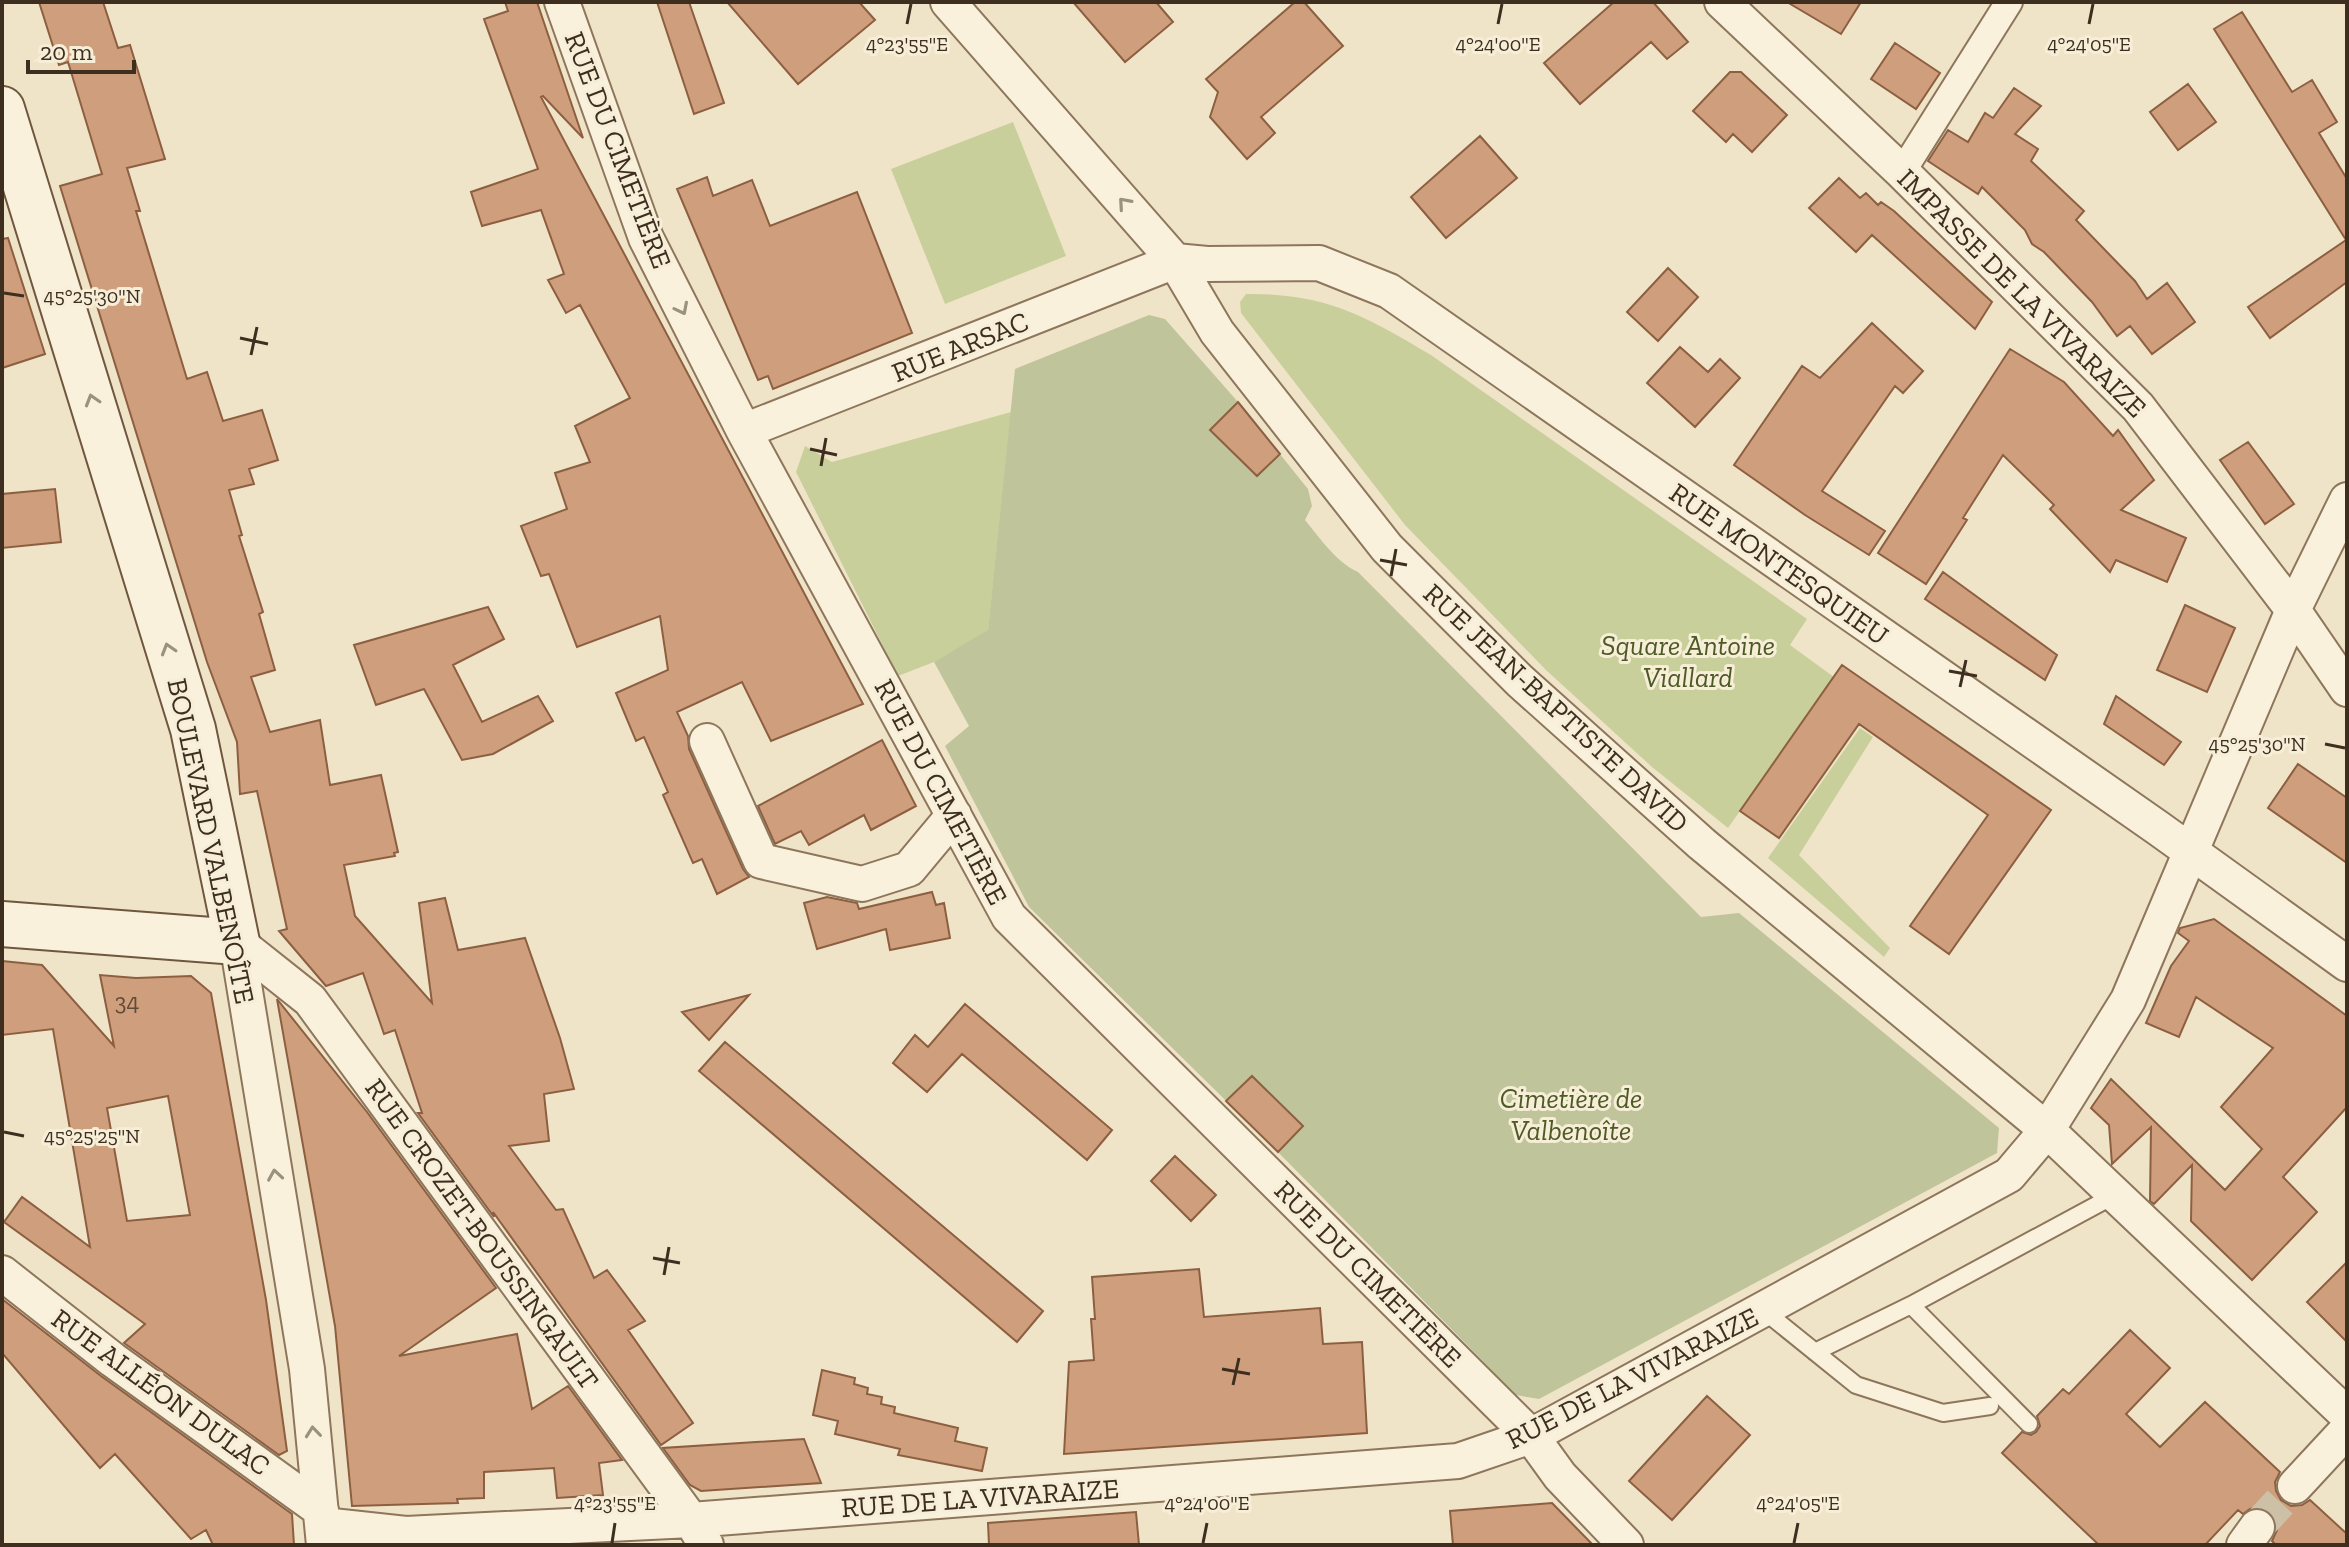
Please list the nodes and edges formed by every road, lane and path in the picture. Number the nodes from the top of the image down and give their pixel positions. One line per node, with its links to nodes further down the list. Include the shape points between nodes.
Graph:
1 (562, 2): 8 (street, RUE DU CIMETIÈRE, one-way to 8, via 646,238)
2 (948, 2): 7 (street, RUE JEAN-BAPTISTE DAVID, one-way to 2)
3 (1722, 2): 6 (street, IMPASSE DE LA VIVARAIZE)
4 (2009, 2): 6 (street)
5 (2, 109): 16 (main road, BOULEVARD VALBENOÎTE, one-way to 5, via 193,729)
6 (1902, 172): 10 (street, IMPASSE DE LA VIVARAIZE, via 2138,407)
7 (1175, 261): 8 (street, RUE ARSAC); 14 (street, RUE MONTESQUIEU, via 1319,263 1389,291); 18 (street, RUE JEAN-BAPTISTE DAVID, via 1217,332 1387,548 1520,681 1702,844)
8 (744, 431): 13 (street, RUE DU CIMETIÈRE)
9 (2347, 500): 10 (street, RUE DE LA VIVARAIZE)
10 (2293, 610): 11 (street, IMPASSE DE LA VIVARAIZE); 14 (street, RUE DE LA VIVARAIZE)
11 (2347, 689)
12 (707, 741): 13 (street, via 761,861 862,884 909,869)
13 (954, 815): 28 (street, RUE DU CIMETIÈRE, via 1009,917)
14 (2193, 853): 17 (street, RUE MONTESQUIEU); 18 (street, RUE DE LA VIVARAIZE, via 2128,1000)
15 (2, 924): 16 (main road)
16 (237, 942): 30 (street, BOULEVARD VALBENOÎTE, one-way to 16, via 307,1369); 31 (street, RUE CROZET-BOUSSINGAULT, via 310,1000)
17 (2347, 964)
18 (2047, 1130): 19 (street, RUE JEAN-BAPTISTE DAVID); 22 (street, RUE DE LA VIVARAIZE, via 2009,1175)
19 (2115, 1195): 21 (lane); 25 (street, RUE JEAN-BAPTISTE DAVID)
20 (2, 1273): 30 (street, RUE ALLÉON DULAC)
21 (1911, 1305): 23 (lane); 26 (lane)
22 (1763, 1310): 23 (lane); 28 (street, RUE DE LA VIVARAIZE)
23 (1815, 1352): 24 (lane, via 1856,1385 1943,1413)
24 (1990, 1406)
25 (2347, 1415)
26 (2029, 1424)
27 (2347, 1430): 29 (street)
28 (1531, 1436): 31 (street, RUE DE LA VIVARAIZE, via 1458,1461); 33 (street, RUE DU CIMETIÈRE, via 1560,1476)
29 (2295, 1486)
30 (323, 1527): 32 (street, RUE DE LA VIVARAIZE)
31 (698, 1533): 32 (street, RUE DE LA VIVARAIZE)
32 (409, 1539)
33 (1626, 1545)

